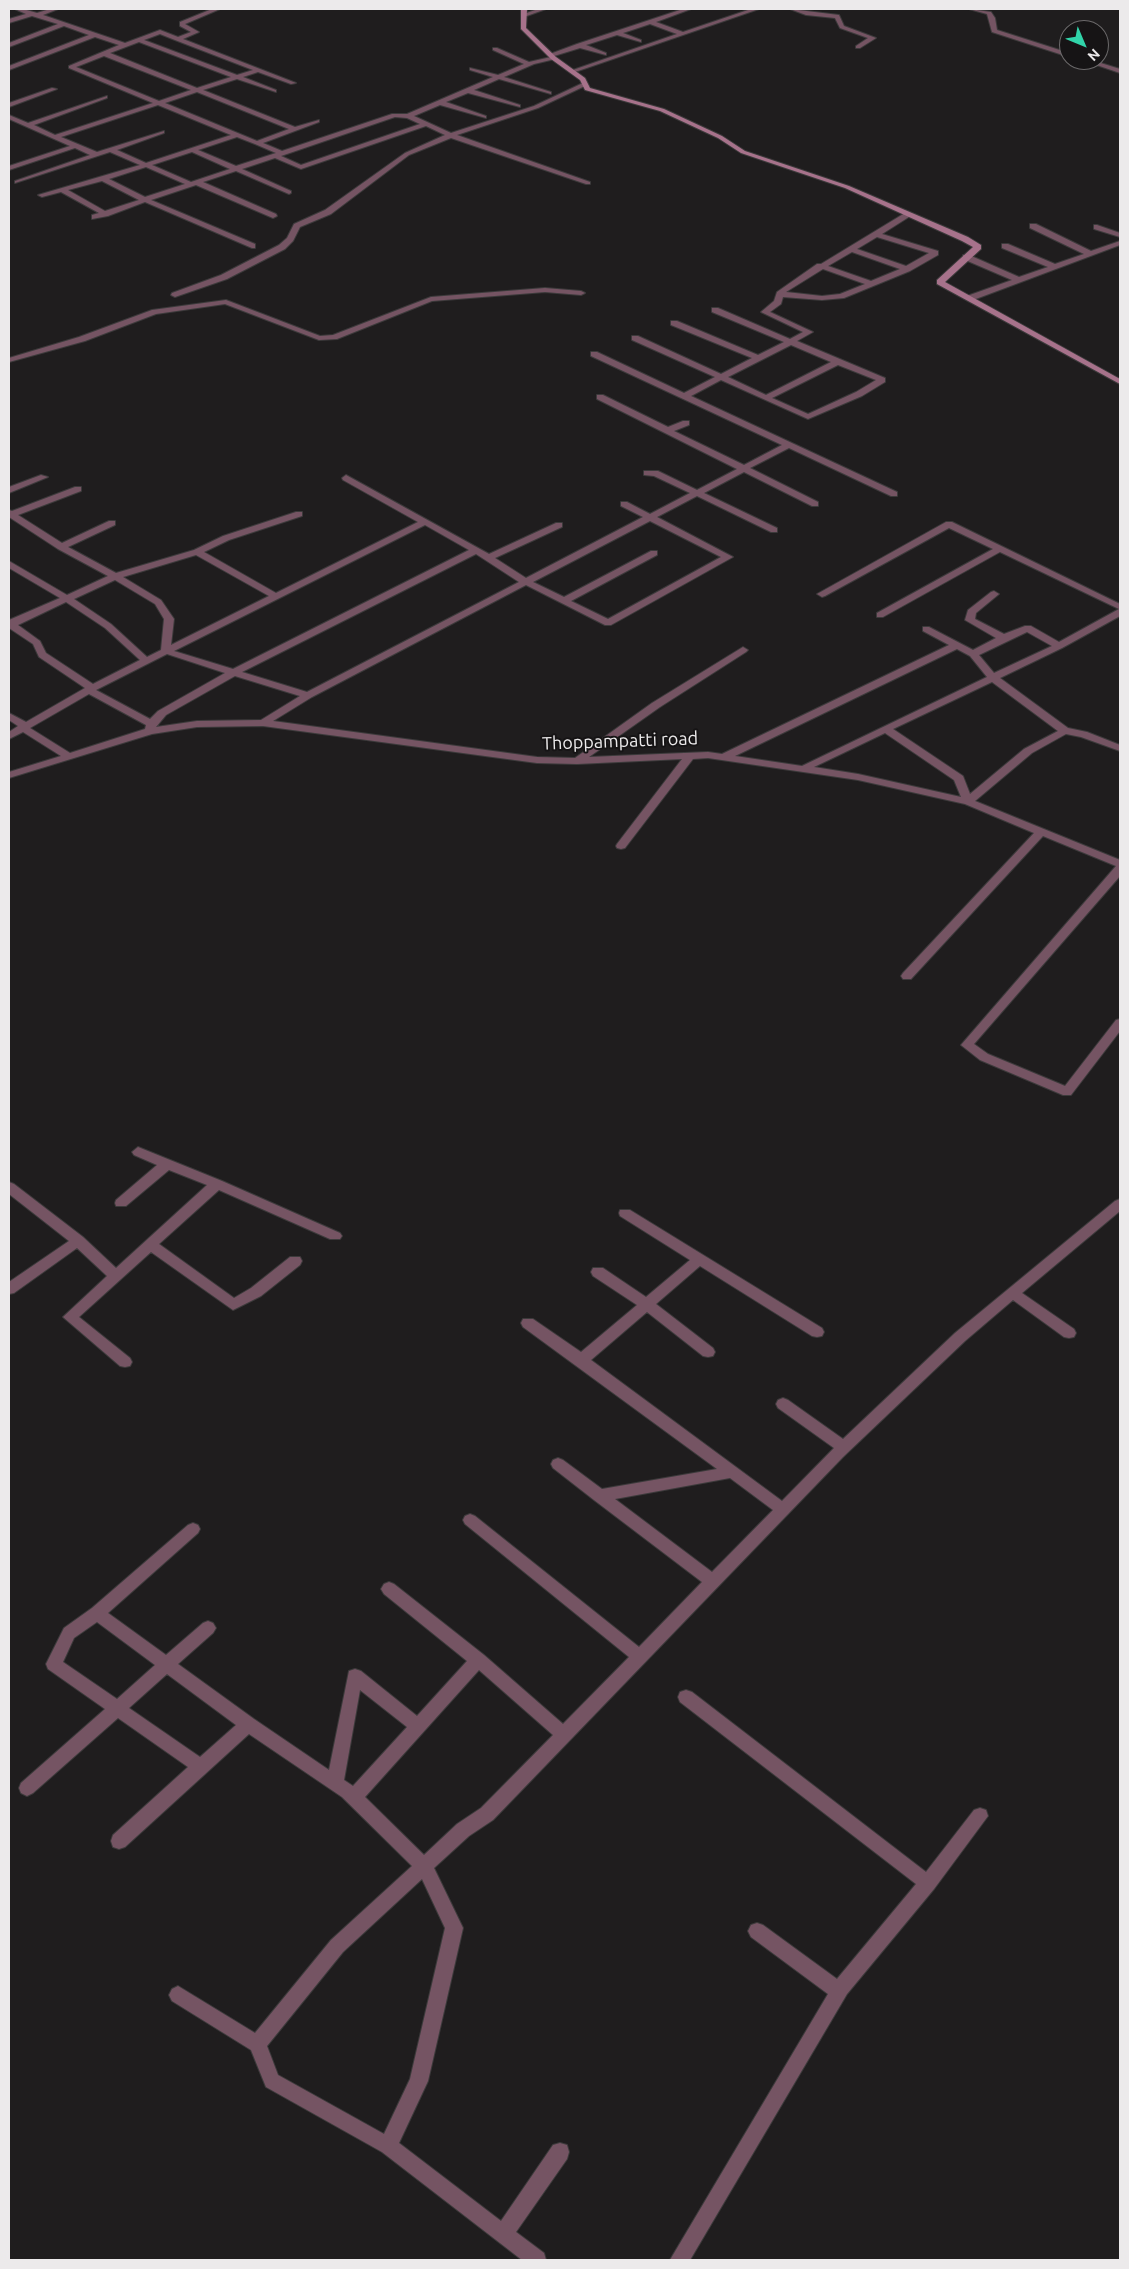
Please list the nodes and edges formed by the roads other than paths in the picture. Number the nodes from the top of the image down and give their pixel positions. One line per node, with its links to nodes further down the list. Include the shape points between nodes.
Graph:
1 (18, 9): 10 (street)
2 (55, 9): 10 (street)
3 (218, 9): 17 (street, via 182,23 196,30)
4 (543, 9): 9 (street)
5 (688, 9): 12 (street)
6 (756, 9): 15 (street)
7 (793, 9): 23 (street, via 837,16 842,27 873,38)
8 (972, 9): 25 (street, via 989,13 994,31)
9 (524, 12): 28 (street, via 523,28)
10 (34, 15): 11 (street); 13 (street)
11 (9, 21)
12 (650, 22): 14 (street); 15 (street)
13 (62, 25): 16 (street); 20 (street)
14 (617, 33): 19 (street); 22 (street)
15 (684, 34): 33 (street)
16 (95, 35): 21 (street); 30 (street)
17 (177, 39): 18 (street, via 160,32); 31 (street)
18 (138, 40): 21 (street); 34 (street)
19 (639, 41)
20 (9, 44)
21 (125, 45): 26 (street)
22 (579, 45): 27 (street); 28 (street)
23 (858, 47)
24 (496, 49): 29 (street)
25 (1059, 52)
26 (106, 54): 39 (street); 44 (street, via 71,67)
27 (604, 54)
28 (553, 56): 29 (street); 33 (street)
29 (529, 64): 35 (street)
30 (9, 68)
31 (258, 70): 34 (street); 36 (street)
32 (472, 70): 35 (street)
33 (573, 71): 37 (street, via 583,78)
34 (239, 77): 39 (street); 41 (street)
35 (496, 77): 40 (street); 42 (street)
36 (293, 84)
37 (585, 84): 57 (street, via 536,107); 78 (street, via 587,89 662,110 720,137 743,152 847,187)
38 (54, 89): 46 (street)
39 (197, 89): 44 (street); 54 (street)
40 (467, 90): 45 (street); 47 (street)
41 (274, 91)
42 (549, 93)
43 (106, 97): 53 (street)
44 (158, 102): 56 (street); 58 (street)
45 (439, 102): 48 (street); 50 (street)
46 (9, 105)
47 (518, 106)
48 (408, 116): 52 (street); 63 (street, via 394,115)
49 (9, 117): 53 (street)
50 (484, 117)
51 (317, 121): 54 (street)
52 (426, 124): 57 (street); 65 (street, via 301,167)
53 (29, 125): 58 (street)
54 (294, 129): 59 (street)
55 (162, 132): 61 (street)
56 (238, 135): 59 (street); 62 (street)
57 (450, 135): 72 (street); 98 (street, via 407,154 328,212 297,226 282,247 224,277)
58 (55, 137): 60 (street)
59 (257, 143): 63 (street)
60 (76, 146): 64 (street); 67 (street)
61 (111, 150): 64 (street); 66 (street)
62 (193, 150): 66 (street); 68 (street)
63 (282, 152): 65 (street)
64 (97, 155): 70 (street)
65 (274, 155): 68 (street)
66 (147, 165): 69 (street); 71 (street)
67 (9, 168)
68 (235, 169): 71 (street); 74 (street)
69 (103, 179): 73 (street); 76 (street)
70 (17, 182)
71 (194, 183): 76 (street); 79 (street)
72 (588, 183)
73 (62, 190): 75 (street); 77 (street)
74 (289, 192)
75 (42, 196)
76 (145, 200): 77 (street); 86 (street)
77 (105, 214): 80 (street)
78 (908, 214): 83 (street); 90 (street, via 978,247)
79 (272, 216)
80 (95, 218)
81 (1033, 226): 89 (street)
82 (1097, 227): 84 (street)
83 (876, 234): 88 (street); 93 (street, via 935,253)
84 (1120, 235)
85 (1120, 243): 89 (street)
86 (252, 246)
87 (1005, 246): 92 (street)
88 (850, 250): 91 (street); 93 (street)
89 (1091, 254): 92 (street)
90 (966, 258): 94 (street); 99 (street, via 940,282)
91 (820, 266): 95 (street); 97 (street)
92 (1055, 267): 94 (street)
93 (907, 270): 95 (street)
94 (1019, 280): 99 (street)
95 (873, 284): 97 (street, via 841,296 822,298)
96 (582, 293): 106 (street, via 545,290 430,300 334,337 319,338 226,302 155,312 82,339)
97 (780, 294): 103 (street, via 778,302 764,312 809,332)
98 (175, 296)
99 (970, 298): 109 (street)
100 (715, 310): 103 (street)
101 (674, 323): 105 (street)
102 (635, 338): 108 (street)
103 (790, 342): 105 (street); 107 (street)
104 (594, 354): 110 (street)
105 (758, 358): 108 (street)
106 (9, 360)
107 (838, 362): 111 (street); 111 (street, via 882,380 808,417)
108 (721, 376): 110 (street); 111 (street)
109 (1120, 382)
110 (685, 396): 115 (street)
111 (767, 397)
112 (600, 398): 114 (street)
113 (686, 423): 114 (street)
114 (669, 430): 116 (street)
115 (789, 445): 116 (street); 123 (street)
116 (744, 468): 122 (street); 125 (street)
117 (647, 473): 122 (street, via 655,473)
118 (44, 477): 121 (street)
119 (346, 478): 129 (street)
120 (78, 489): 126 (street)
121 (9, 490)
122 (696, 493): 128 (street); 132 (street)
123 (894, 494)
124 (624, 504): 128 (street)
125 (815, 504)
126 (10, 514): 134 (street)
127 (298, 514): 133 (street)
128 (651, 517): 143 (street); 148 (street, via 728,557 608,624)
129 (424, 522): 136 (street); 146 (street)
130 (112, 524): 134 (street)
131 (559, 525): 139 (street)
132 (774, 530)
133 (226, 538): 137 (street); 140 (street)
134 (61, 548): 142 (street)
135 (999, 549): 144 (street, via 949,524); 149 (street); 151 (street)
136 (476, 550): 139 (street); 161 (street)
137 (197, 552): 140 (street); 142 (street)
138 (654, 553): 148 (street)
139 (489, 558): 143 (street)
140 (213, 561): 146 (street)
141 (9, 564): 147 (street)
142 (116, 576): 147 (street); 157 (street, via 158,602 169,619)
143 (526, 582): 148 (street); 164 (street)
144 (822, 594)
145 (994, 594): 154 (street, via 971,612 970,620)
146 (275, 596): 157 (street)
147 (68, 599): 152 (street); 160 (street, via 108,626)
148 (564, 601)
149 (1120, 607)
150 (1120, 612): 156 (street)
151 (880, 615)
152 (9, 624): 163 (street, via 37,643 42,655)
153 (926, 629): 155 (street)
154 (1003, 638): 156 (street, via 1028,628); 159 (street)
155 (957, 645): 159 (street); 175 (street)
156 (1059, 646): 162 (street)
157 (166, 650): 160 (street); 161 (street)
158 (743, 650): 176 (street, via 656,705)
159 (973, 654): 162 (street)
160 (146, 661): 163 (street)
161 (233, 673): 164 (street); 168 (street, via 162,713)
162 (993, 678): 169 (street); 170 (street)
163 (91, 689): 167 (street); 168 (street)
164 (308, 695): 166 (street)
165 (9, 716): 167 (street)
166 (263, 723): 168 (street, Thoppampatti road); 176 (street, Thoppampatti road, via 538,760)
167 (24, 727): 171 (street); 174 (street)
168 (150, 728): 174 (street, Thoppampatti road)
169 (886, 729): 177 (street); 179 (street, via 959,778)
170 (1065, 730): 172 (street); 179 (street, via 1028,751)
171 (9, 736)
172 (1120, 748)
173 (690, 756): 175 (street, Thoppampatti road); 176 (street, Thoppampatti road); 181 (street)
174 (70, 757): 178 (street, Thoppampatti road)
175 (724, 757): 177 (street, Thoppampatti road)
176 (577, 761)
177 (805, 768): 179 (street, Thoppampatti road, via 858,776)
178 (9, 775)
179 (968, 802): 180 (street, Thoppampatti road)
180 (1041, 832): 182 (street, Thoppampatti road); 184 (street)
181 (621, 846)
182 (1120, 864)
183 (1120, 869): 185 (street, via 967,1045 984,1057 1067,1092)
184 (908, 976)
185 (1120, 1023)
186 (138, 1152): 187 (street)
187 (167, 1164): 188 (street); 190 (street)
188 (217, 1184): 193 (street); 195 (street)
189 (12, 1195): 194 (street)
190 (122, 1203)
191 (1120, 1204): 201 (street)
192 (625, 1213): 196 (street)
193 (335, 1236)
194 (78, 1240): 199 (street); 200 (street)
195 (151, 1244): 197 (street, via 233,1305 256,1292); 199 (street)
196 (699, 1260): 202 (street); 204 (street)
197 (295, 1261)
198 (598, 1272): 202 (street)
199 (116, 1276): 208 (street, via 70,1317)
200 (9, 1289)
201 (1013, 1293): 205 (street); 210 (street, via 960,1337)
202 (646, 1304): 206 (street); 207 (street)
203 (528, 1323): 207 (street)
204 (816, 1332)
205 (1069, 1333)
206 (708, 1352)
207 (580, 1360): 212 (street)
208 (125, 1362)
209 (783, 1404): 210 (street)
210 (844, 1447): 214 (street)
211 (558, 1464): 213 (street)
212 (731, 1472): 213 (street); 214 (street)
213 (599, 1496): 217 (street)
214 (782, 1509): 217 (street)
215 (470, 1520): 221 (street)
216 (193, 1530): 219 (street)
217 (712, 1581): 221 (street)
218 (389, 1589): 222 (street)
219 (97, 1612): 223 (street); 225 (street, via 69,1633 54,1664)
220 (208, 1628): 223 (street)
221 (640, 1657): 228 (street)
222 (478, 1660): 227 (street); 228 (street)
223 (168, 1665): 225 (street); 226 (street)
224 (686, 1697): 236 (street)
225 (118, 1709): 229 (street); 231 (street)
226 (248, 1724): 229 (street); 230 (street)
227 (418, 1726): 230 (street, via 355,1676); 232 (street)
228 (563, 1734): 235 (street, via 487,1814 463,1830)
229 (201, 1767): 234 (street)
230 (335, 1783): 232 (street)
231 (28, 1788)
232 (354, 1798): 235 (street)
233 (980, 1816): 236 (street)
234 (119, 1841)
235 (424, 1866): 240 (street, via 337,1946); 241 (street, via 454,1928 418,2081)
236 (928, 1882): 238 (street)
237 (757, 1931): 238 (street)
238 (839, 1991): 245 (street)
239 (178, 1996): 240 (street)
240 (257, 2044): 241 (street, via 272,2081)
241 (388, 2146): 243 (street)
242 (560, 2152): 243 (street)
243 (503, 2235): 244 (street)
244 (536, 2260)
245 (679, 2260)

